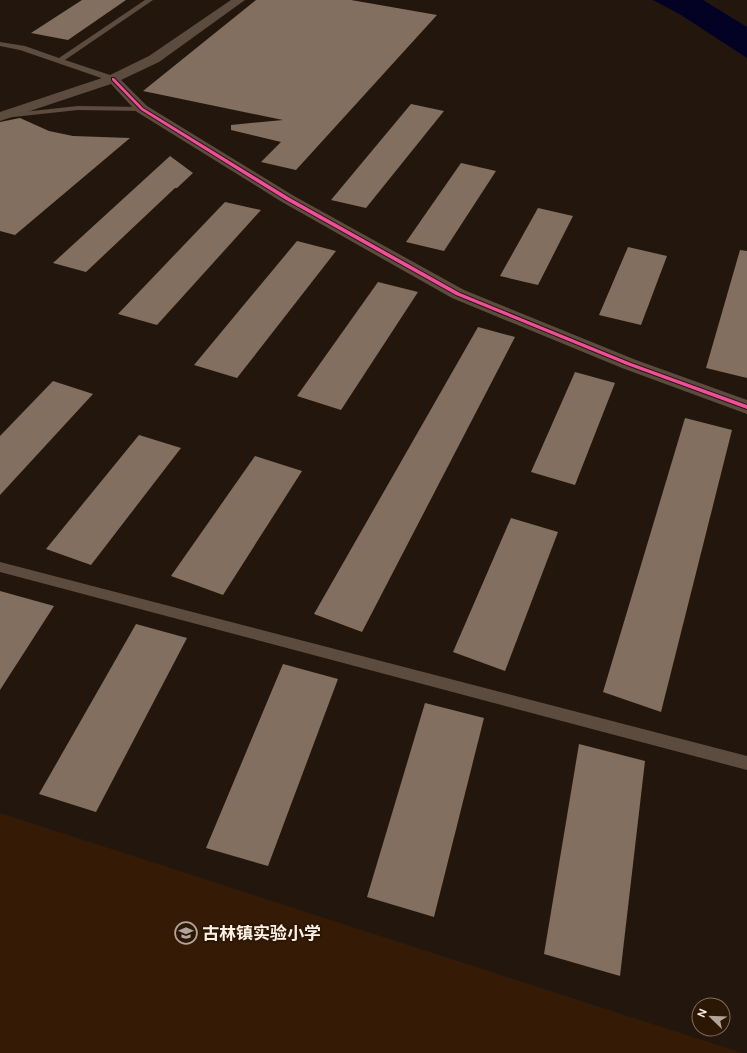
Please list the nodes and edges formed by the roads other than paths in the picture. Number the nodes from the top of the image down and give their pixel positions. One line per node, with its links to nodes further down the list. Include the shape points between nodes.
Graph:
1 (150, 0): 4 (lane)
2 (239, 0): 5 (street, via 154,59)
3 (0, 44): 4 (lane, via 22,48)
4 (60, 61): 5 (lane)
5 (113, 79): 6 (street); 7 (street)
6 (142, 109): 7 (lane, via 78,108); 8 (street, via 288,199 458,294 629,364)
7 (2, 117)
8 (747, 407)
9 (0, 567): 10 (lane)
10 (747, 763)

